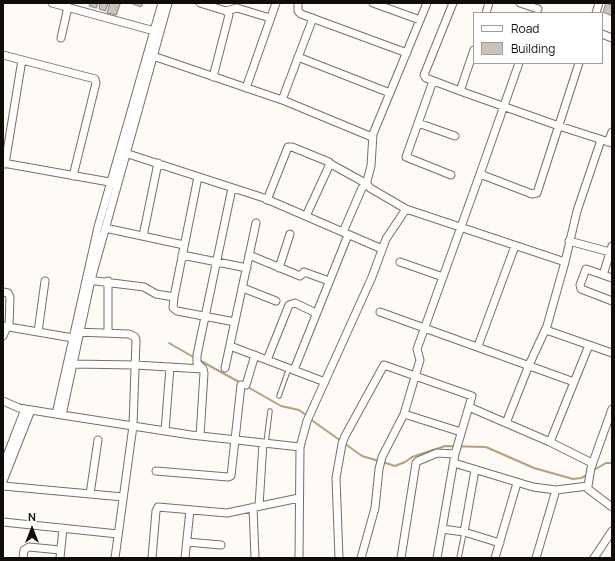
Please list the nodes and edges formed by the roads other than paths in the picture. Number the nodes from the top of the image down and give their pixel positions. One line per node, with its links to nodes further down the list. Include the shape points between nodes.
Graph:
1 (52, 3): 11 (street)
2 (162, 3): 17 (street)
3 (168, 3): 17 (street)
4 (200, 3): 13 (street)
5 (276, 3): 14 (street)
6 (298, 3): 15 (street, via 299,13)
7 (373, 3): 16 (street)
8 (427, 3): 16 (street)
9 (453, 3): 28 (street, via 424,75)
10 (520, 3): 12 (street)
11 (68, 7): 17 (street); 18 (street)
12 (538, 10)
13 (226, 11): 14 (street, via 237,8); 27 (street, via 228,17)
14 (270, 18): 29 (street)
15 (313, 18): 19 (street); 23 (street)
16 (420, 20): 19 (street)
17 (157, 32): 22 (street); 42 (street)
18 (61, 38)
19 (407, 53): 31 (street)
20 (473, 53): 30 (street)
21 (3, 55): 24 (street)
22 (153, 56): 27 (street); 42 (street)
23 (298, 57): 31 (street); 32 (street)
24 (22, 60): 36 (street); 48 (street, via 93,78 96,81)
25 (519, 64): 33 (street)
26 (579, 64): 37 (street)
27 (213, 77): 29 (street)
28 (433, 81): 30 (street); 35 (street)
29 (246, 88): 32 (street)
30 (460, 91): 33 (street)
31 (390, 93): 40 (street)
32 (282, 100): 40 (street)
33 (503, 106): 37 (street); 46 (street)
34 (3, 123): 36 (street)
35 (418, 123): 39 (street); 47 (street, via 406,157)
36 (11, 125): 43 (street)
37 (559, 126): 41 (street); 46 (street, via 536,193 532,194)
38 (612, 132): 41 (street)
39 (455, 136)
40 (372, 137): 51 (street, via 371,166)
41 (607, 142): 62 (street, via 577,211)
42 (122, 152): 45 (street); 50 (street)
43 (4, 163): 48 (street)
44 (329, 163): 51 (street); 53 (street, via 288,147); 55 (street)
45 (158, 164): 49 (street); 61 (street)
46 (480, 174): 58 (street)
47 (451, 175)
48 (73, 176): 50 (street)
49 (198, 177): 52 (street); 63 (street)
50 (114, 183): 57 (street); 77 (street)
51 (367, 184): 54 (street); 59 (street, via 362,188)
52 (232, 188): 53 (street); 71 (street)
53 (268, 200): 55 (street)
54 (406, 209): 58 (street); 65 (street, via 388,235)
55 (306, 216): 59 (street)
56 (256, 223): 68 (street)
57 (105, 228): 61 (street); 77 (street)
58 (461, 228): 64 (street); 75 (street)
59 (346, 233): 65 (street); 79 (street)
60 (290, 234): 73 (street)
61 (143, 236): 63 (street)
62 (569, 241): 66 (street); 70 (street)
63 (184, 245): 67 (street)
64 (516, 246): 70 (street); 99 (street)
65 (382, 249): 111 (street)
66 (611, 249): 74 (street)
67 (182, 255): 71 (street); 83 (street)
68 (249, 255): 72 (street); 73 (street)
69 (400, 262): 75 (street)
70 (566, 262): 92 (street)
71 (216, 263): 72 (street); 88 (street)
72 (247, 268): 81 (street)
73 (279, 268): 79 (street, via 300,276 304,272)
74 (602, 274): 76 (street); 85 (street, via 586,269 580,287)
75 (443, 277): 91 (street)
76 (612, 278)
77 (88, 280): 80 (street); 95 (street)
78 (45, 281): 93 (street)
79 (330, 281): 87 (street)
80 (108, 282): 83 (street, via 144,287 156,294); 94 (street)
81 (243, 288): 84 (street); 89 (street)
82 (3, 292): 90 (street, via 8,293 10,297)
83 (174, 297): 88 (street, via 174,310)
84 (276, 301)
85 (612, 301)
86 (380, 312): 91 (street)
87 (316, 313): 102 (street, via 296,303 289,306); 109 (street)
88 (205, 316): 89 (street); 108 (street, via 197,355 197,363)
89 (235, 322): 98 (street)
90 (6, 327): 93 (street); 96 (street)
91 (426, 328): 99 (street); 110 (street, via 417,349 420,360)
92 (546, 330): 97 (street); 105 (street)
93 (38, 332): 95 (street)
94 (108, 333): 95 (street); 104 (street, via 129,334 135,337)
95 (76, 334): 103 (street); 120 (street)
96 (3, 336)
97 (590, 345): 100 (street); 112 (street)
98 (230, 346): 101 (street); 107 (street)
99 (478, 346): 105 (street)
100 (612, 353)
101 (255, 355): 102 (street); 127 (street, via 244,385)
102 (267, 360): 109 (street)
103 (73, 364): 104 (street); 120 (street)
104 (135, 365): 106 (street); 122 (street)
105 (529, 365): 112 (street); 121 (street)
106 (170, 367): 108 (street); 123 (street)
107 (225, 368)
108 (203, 369): 124 (street)
109 (292, 369): 111 (street); 113 (lane)
110 (415, 376): 115 (street, via 472,396); 119 (street); 165 (street, via 384,365 344,436 336,478)
111 (325, 382): 130 (street, via 307,421)
112 (574, 382): 128 (street)
113 (279, 396)
114 (3, 401): 117 (street)
115 (469, 407): 121 (street); 125 (street)
116 (612, 409): 133 (street)
117 (28, 410): 120 (street); 134 (street); 137 (street)
118 (270, 411): 129 (lane)
119 (404, 414): 125 (street); 166 (street, via 382,457 374,508)
120 (59, 415): 122 (street)
121 (506, 423): 128 (street)
122 (133, 426): 123 (street); 143 (street)
123 (165, 431): 124 (street)
124 (200, 436): 127 (street)
125 (460, 436): 131 (street)
126 (98, 440): 142 (street)
127 (236, 440): 129 (street); 136 (street, via 229,477)
128 (550, 442): 133 (street)
129 (265, 443): 130 (street); 145 (street)
130 (300, 447): 144 (street)
131 (455, 453): 132 (street); 167 (street, via 436,453 418,461)
132 (454, 463): 135 (street); 150 (street)
133 (592, 465): 140 (street)
134 (3, 466)
135 (475, 470): 138 (street); 152 (street)
136 (156, 471)
137 (3, 481)
138 (517, 483): 141 (street); 155 (street)
139 (3, 486): 142 (street)
140 (588, 486): 141 (street); 146 (street, via 588,490)
141 (556, 490): 171 (street)
142 (90, 494): 143 (street)
143 (123, 497): 153 (street)
144 (299, 498): 145 (street); 164 (street)
145 (256, 506): 147 (street, via 222,513); 163 (street)
146 (612, 507)
147 (190, 510): 154 (street); 161 (street, via 157,508)
148 (3, 522): 149 (street)
149 (63, 528): 153 (street); 157 (street)
150 (442, 529): 152 (street); 168 (street)
151 (612, 531): 172 (street)
152 (464, 532): 155 (street); 169 (lane)
153 (118, 534): 160 (street)
154 (187, 542): 156 (street); 162 (street)
155 (500, 543): 170 (street)
156 (221, 545)
157 (60, 550): 158 (street, via 29,547 24,550); 159 (street)
158 (23, 558)
159 (60, 558)
160 (115, 558)
161 (152, 558)
162 (185, 558)
163 (255, 558)
164 (299, 558)
165 (339, 558)
166 (361, 558)
167 (401, 558)
168 (437, 558)
169 (459, 558)
170 (495, 558)
171 (536, 558)
172 (594, 558)

